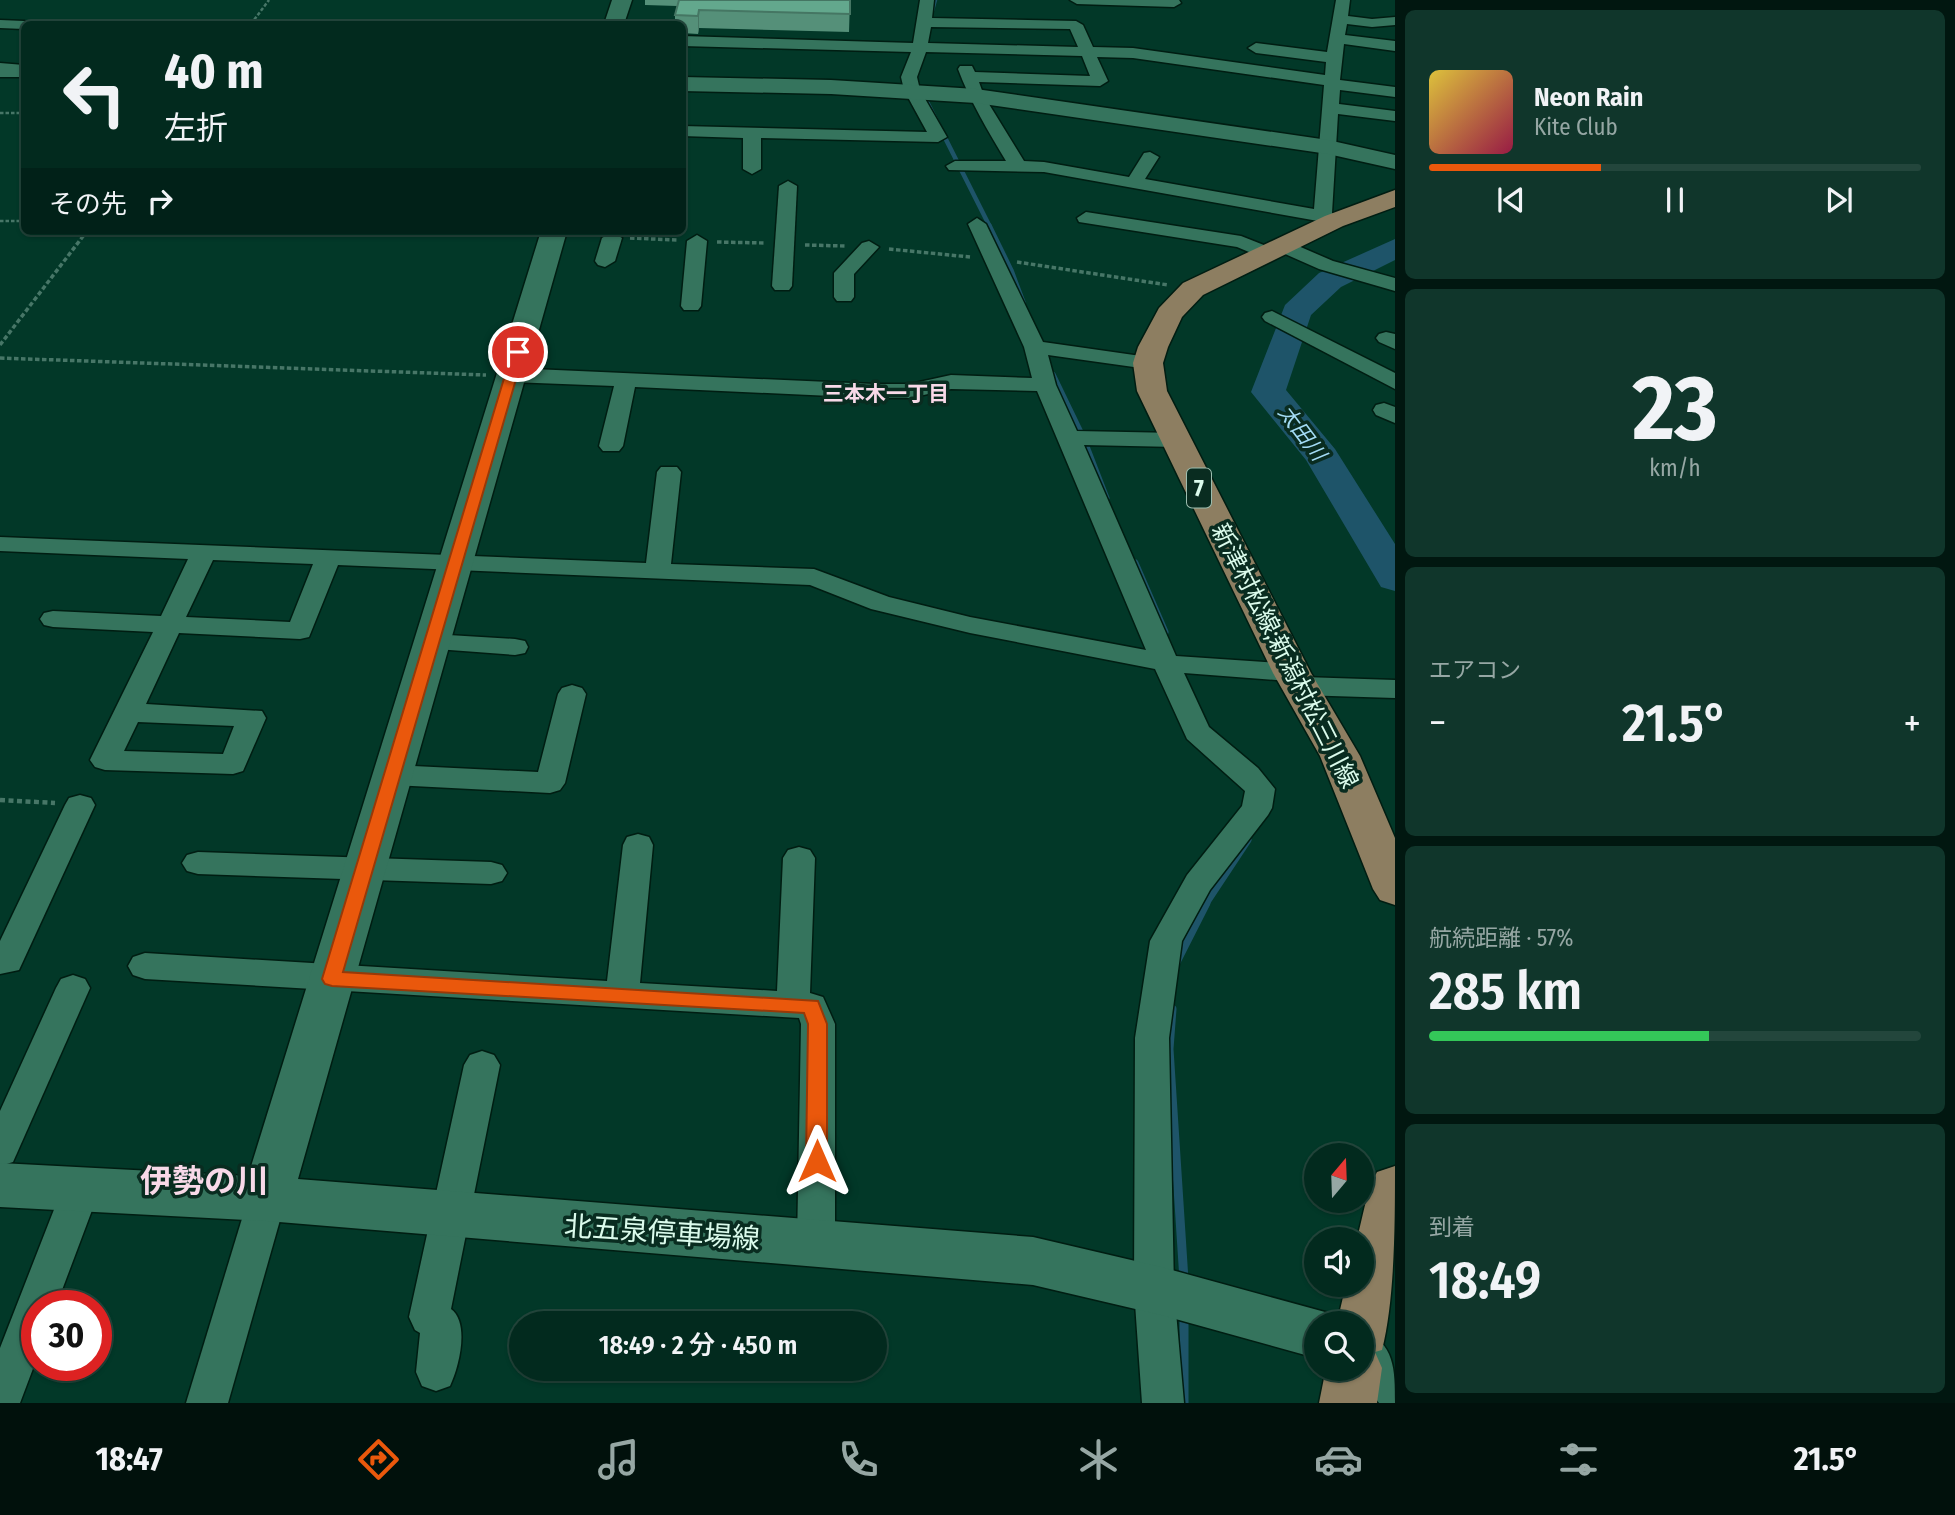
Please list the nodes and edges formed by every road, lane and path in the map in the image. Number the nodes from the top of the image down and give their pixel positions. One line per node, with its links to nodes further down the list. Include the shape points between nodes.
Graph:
1 (270, 0): 8 (path)
2 (622, 0): 9 (street)
3 (927, 0): 11 (street)
4 (1077, 0): 5 (street, via 1174,3)
5 (1171, 0)
6 (1343, 0): 7 (street)
7 (1339, 19): 10 (street); 14 (street)
8 (253, 21)
9 (615, 21)
10 (1395, 21)
11 (922, 22): 17 (street); 20 (street, via 998,17 1076,25)
12 (0, 24): 13 (street)
13 (21, 24)
14 (1338, 39): 16 (street); 21 (street)
15 (686, 41): 17 (street)
16 (1395, 46)
17 (920, 47): 18 (street); 27 (street, via 909,77)
18 (960, 48): 20 (street); 26 (street)
19 (1256, 48): 21 (street)
20 (1087, 51): 24 (street, via 1133,52); 26 (street, via 1100,81)
21 (1334, 58): 24 (street)
22 (0, 70): 23 (street)
23 (21, 71)
24 (1332, 82): 28 (street); 29 (street)
25 (686, 84): 27 (street)
26 (972, 87): 27 (street); 35 (street); 39 (street)
27 (912, 90): 34 (street, via 938,137)
28 (1395, 92)
29 (1331, 108): 32 (street); 35 (street)
30 (0, 113): 31 (path)
31 (21, 113)
32 (1395, 116)
33 (686, 131): 34 (street)
34 (752, 132): 40 (street)
35 (1328, 147): 37 (street); 45 (street)
36 (1150, 157): 41 (street)
37 (1395, 162)
38 (955, 166): 39 (street)
39 (1017, 166): 41 (street)
40 (752, 169)
41 (1134, 183): 45 (street)
42 (788, 186): 58 (street)
43 (1395, 198): 45 (main road)
44 (1086, 218): 54 (street)
45 (1328, 219): 54 (main road)
46 (0, 220): 47 (path)
47 (21, 221)
48 (977, 224): 64 (street)
49 (85, 235): 63 (path)
50 (552, 235): 67 (street)
51 (612, 238): 55 (street)
52 (697, 241): 61 (street)
53 (869, 247): 60 (street, via 844,273)
54 (1275, 250): 57 (street); 59 (main road)
55 (605, 261)
56 (1015, 262): 59 (path)
57 (1395, 285)
58 (782, 286)
59 (1193, 289): 66 (main road, via 1169,314)
60 (844, 297)
61 (691, 306)
62 (1272, 317): 69 (street)
63 (0, 345)
64 (1035, 347): 66 (street); 70 (street)
65 (0, 358): 67 (path)
66 (1148, 363): 72 (main road, 新津村松線;新潟村松三川線 / 7, via 1152,391)
67 (511, 376): 68 (street); 78 (street)
68 (626, 380): 70 (street, via 910,391 951,382); 73 (street)
69 (1395, 383)
70 (1045, 385): 71 (street)
71 (1069, 438): 72 (street); 84 (street)
72 (1176, 440): 85 (main road, 新津村松線;新潟村松三川線 / 7)
73 (611, 446)
74 (669, 472): 79 (street)
75 (0, 544): 76 (street)
76 (204, 553): 77 (street); 81 (street)
77 (328, 558): 78 (street); 81 (street, via 300,631)
78 (455, 563): 79 (street); 82 (street)
79 (658, 571): 84 (street, via 814,578 880,603 970,625)
80 (54, 620): 81 (street)
81 (170, 624): 88 (street)
82 (432, 642): 83 (street); 89 (street)
83 (515, 647)
84 (1164, 662): 85 (street); 112 (street, via 1197,732 1260,789 1257,808 1198,884 1166,941 1152,1038)
85 (1296, 680): 86 (street); 97 (main road, 新津村松線;新潟村松三川線 / 7, via 1340,755)
86 (1395, 689)
87 (572, 694): 89 (street, via 551,783)
88 (127, 712): 88 (street, via 105,760 233,764 252,718)
89 (393, 775): 95 (street)
90 (0, 800): 91 (path)
91 (80, 805): 98 (street, via 7,961)
92 (638, 845): 102 (street)
93 (799, 858): 103 (street)
94 (198, 863): 95 (street)
95 (365, 870): 96 (street); 100 (street)
96 (491, 873)
97 (1395, 889)
98 (0, 961)
99 (145, 966): 100 (street)
100 (332, 979): 102 (street); 109 (street)
101 (73, 988): 105 (street)
102 (622, 995): 103 (street)
103 (793, 1005): 111 (street, via 811,1006 817,1024)
104 (482, 1065): 110 (street)
105 (0, 1151)
106 (0, 1185): 108 (street, 北五泉停車場線)
107 (1395, 1188): 113 (main road)
108 (81, 1189): 109 (street, 北五泉停車場線); 119 (street)
109 (267, 1199): 110 (street, 北五泉停車場線); 120 (street)
110 (452, 1215): 111 (street, 北五泉停車場線); 116 (street, via 429,1317 441,1325)
111 (816, 1244): 112 (street, 北五泉停車場線, via 1033,1261)
112 (1154, 1289): 114 (street, 北五泉停車場線); 121 (street)
113 (1367, 1311)
114 (1304, 1330)
115 (1374, 1364): 118 (street)
116 (436, 1372)
117 (1352, 1381): 122 (main road)
118 (1395, 1391)
119 (0, 1401)
120 (208, 1403)
121 (1163, 1403)
122 (1348, 1403)

